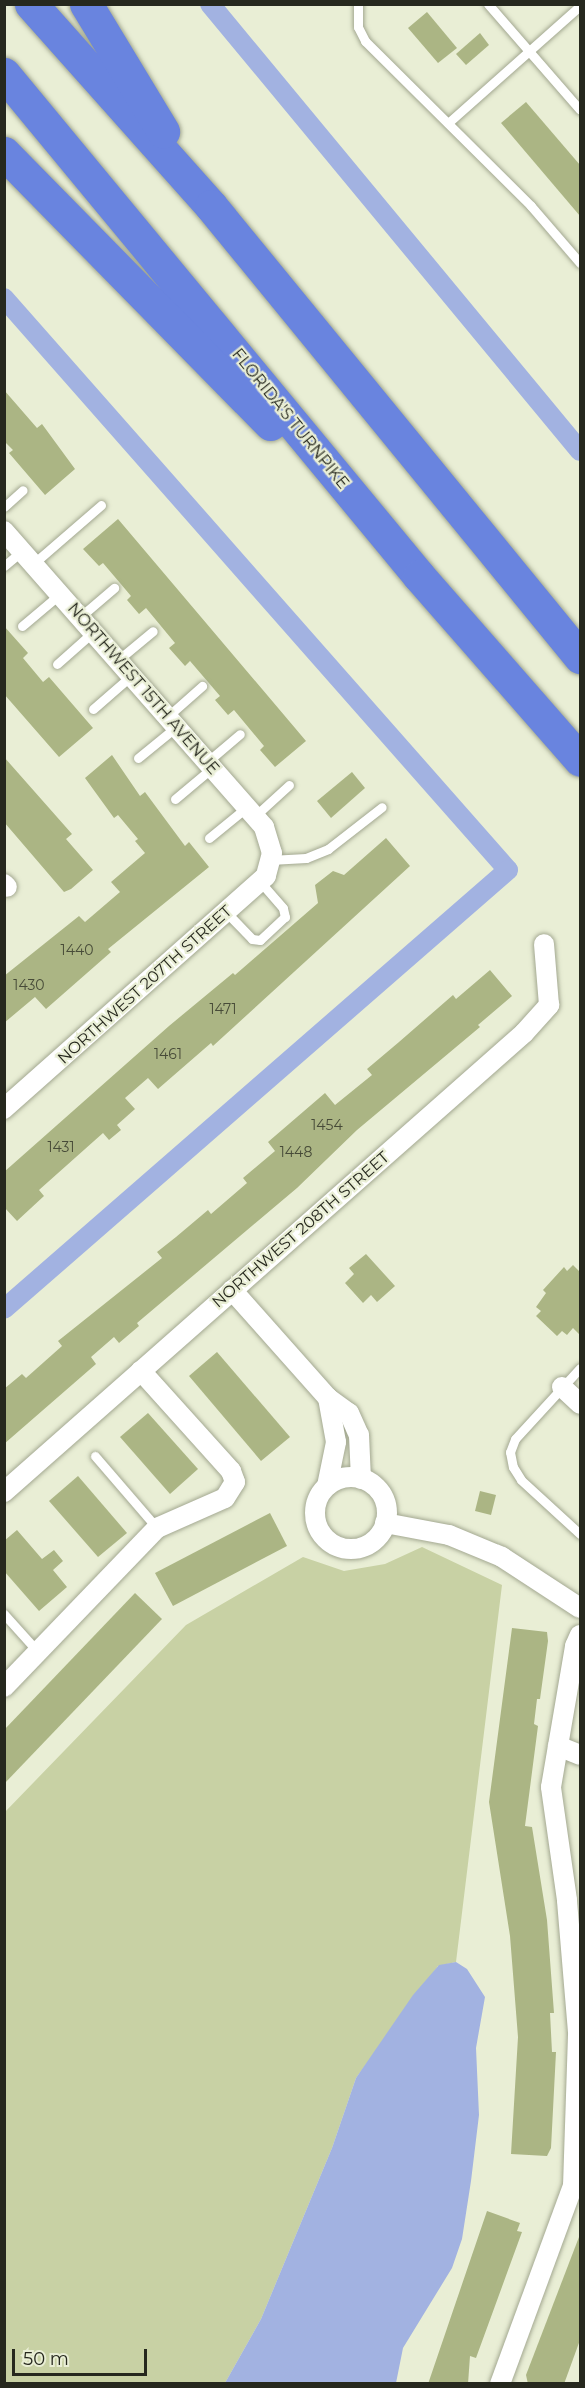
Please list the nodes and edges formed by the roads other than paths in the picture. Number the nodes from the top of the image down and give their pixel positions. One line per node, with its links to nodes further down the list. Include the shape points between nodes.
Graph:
1 (31, 4): 11 (highway)
2 (86, 4): 11 (highway)
3 (358, 4): 9 (lane, via 358,27 365,41)
4 (488, 4): 6 (lane)
5 (580, 6): 6 (lane)
6 (529, 52): 8 (lane); 9 (lane)
7 (4, 74): 19 (highway, FLORIDA'S TURNPIKE)
8 (580, 110)
9 (448, 123): 12 (lane)
10 (4, 153): 19 (highway)
11 (211, 206): 25 (highway)
12 (580, 263)
13 (23, 490): 15 (lane)
14 (101, 505): 17 (lane)
15 (4, 507)
16 (4, 531): 17 (street, NORTHWEST 15TH AVENUE)
17 (28, 557): 18 (lane); 21 (street, NORTHWEST 15TH AVENUE)
18 (4, 566)
19 (419, 576): 34 (highway, FLORIDA'S TURNPIKE)
20 (114, 588): 22 (lane)
21 (60, 594): 22 (street, NORTHWEST 15TH AVENUE); 23 (lane)
22 (87, 625): 26 (street, NORTHWEST 15TH AVENUE); 27 (lane)
23 (22, 626)
24 (153, 631): 26 (lane)
25 (580, 657)
26 (118, 660): 28 (street, NORTHWEST 15TH AVENUE)
27 (57, 664)
28 (131, 676): 30 (lane); 31 (street, NORTHWEST 15TH AVENUE)
29 (202, 686): 31 (lane)
30 (93, 709)
31 (172, 722): 33 (lane); 35 (street, NORTHWEST 15TH AVENUE)
32 (240, 734): 35 (lane)
33 (138, 758)
34 (580, 760)
35 (209, 765): 37 (lane); 39 (street, NORTHWEST 15TH AVENUE)
36 (289, 785): 39 (lane)
37 (175, 799)
38 (382, 807): 41 (lane, via 328,849 306,858)
39 (251, 812): 40 (lane); 41 (street, NORTHWEST 15TH AVENUE, via 264,827)
40 (209, 838)
41 (271, 856): 42 (street, NORTHWEST 207TH STREET)
42 (260, 882): 43 (street, NORTHWEST 207TH STREET); 43 (lane, via 283,908 285,918 260,940 252,939)
43 (227, 913): 45 (street, NORTHWEST 207TH STREET)
44 (544, 944): 46 (street, NORTHWEST 208TH STREET, via 549,1005 524,1033)
45 (4, 1109)
46 (232, 1290): 48 (street, NORTHWEST 208TH STREET); 50 (street)
47 (580, 1368): 49 (lane)
48 (141, 1371): 55 (street, NORTHWEST 208TH STREET); 57 (street, via 231,1471 235,1482 225,1498)
49 (562, 1387): 51 (street); 58 (lane, via 515,1439 510,1452 521,1480)
50 (328, 1398): 53 (street, via 349,1413 359,1435); 54 (street, via 336,1442)
51 (580, 1404)
52 (95, 1456): 57 (lane)
53 (362, 1479): 54 (street, via 337,1480); 56 (street, via 372,1484 385,1501)
54 (327, 1486): 56 (street, via 315,1507 317,1526 327,1541 350,1550 362,1548 373,1542)
55 (4, 1492)
56 (385, 1523): 59 (street, via 449,1535 502,1557)
57 (157, 1528): 62 (street)
58 (580, 1534)
59 (580, 1608)
60 (4, 1614): 62 (lane)
61 (580, 1635): 64 (street)
62 (38, 1652): 63 (street)
63 (4, 1687)
64 (558, 1746): 65 (street); 66 (street, via 551,1787 567,1899 578,2032)
65 (580, 1755)
66 (577, 2159): 67 (street, via 567,2204)
67 (500, 2384)

